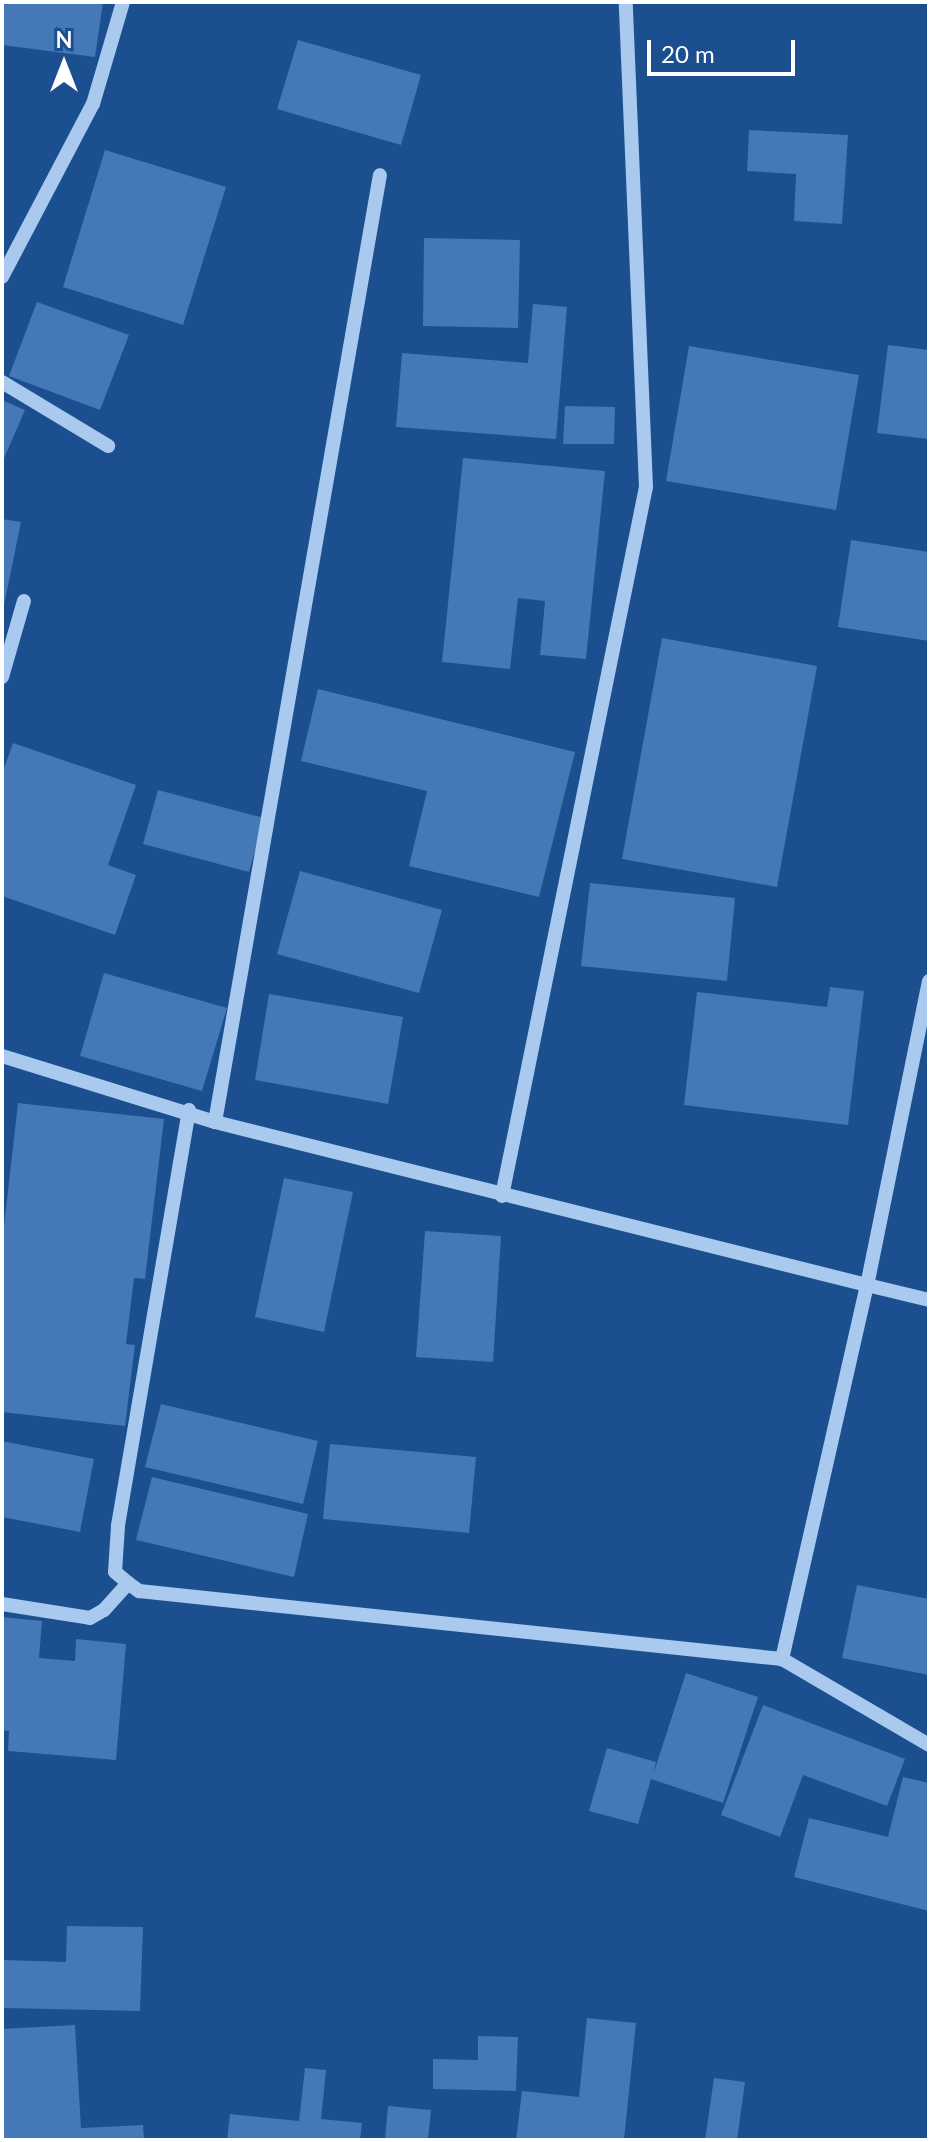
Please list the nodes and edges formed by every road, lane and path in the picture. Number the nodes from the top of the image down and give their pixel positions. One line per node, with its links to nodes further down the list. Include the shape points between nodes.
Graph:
1 (123, 2): 4 (street, via 93,104)
2 (626, 2): 13 (street, via 646,487)
3 (380, 175): 12 (street)
4 (2, 277)
5 (2, 382): 6 (street)
6 (108, 446)
7 (24, 601): 8 (street)
8 (2, 677)
9 (929, 981): 14 (street)
10 (2, 1056): 11 (street)
11 (189, 1110): 12 (street); 16 (street, via 118,1526 115,1572)
12 (215, 1122): 13 (street)
13 (502, 1196): 14 (street)
14 (867, 1285): 15 (street); 18 (street)
15 (929, 1300)
16 (128, 1583): 17 (street, via 90,1618); 18 (street, via 139,1591)
17 (2, 1604)
18 (782, 1659): 19 (street)
19 (929, 1745)

